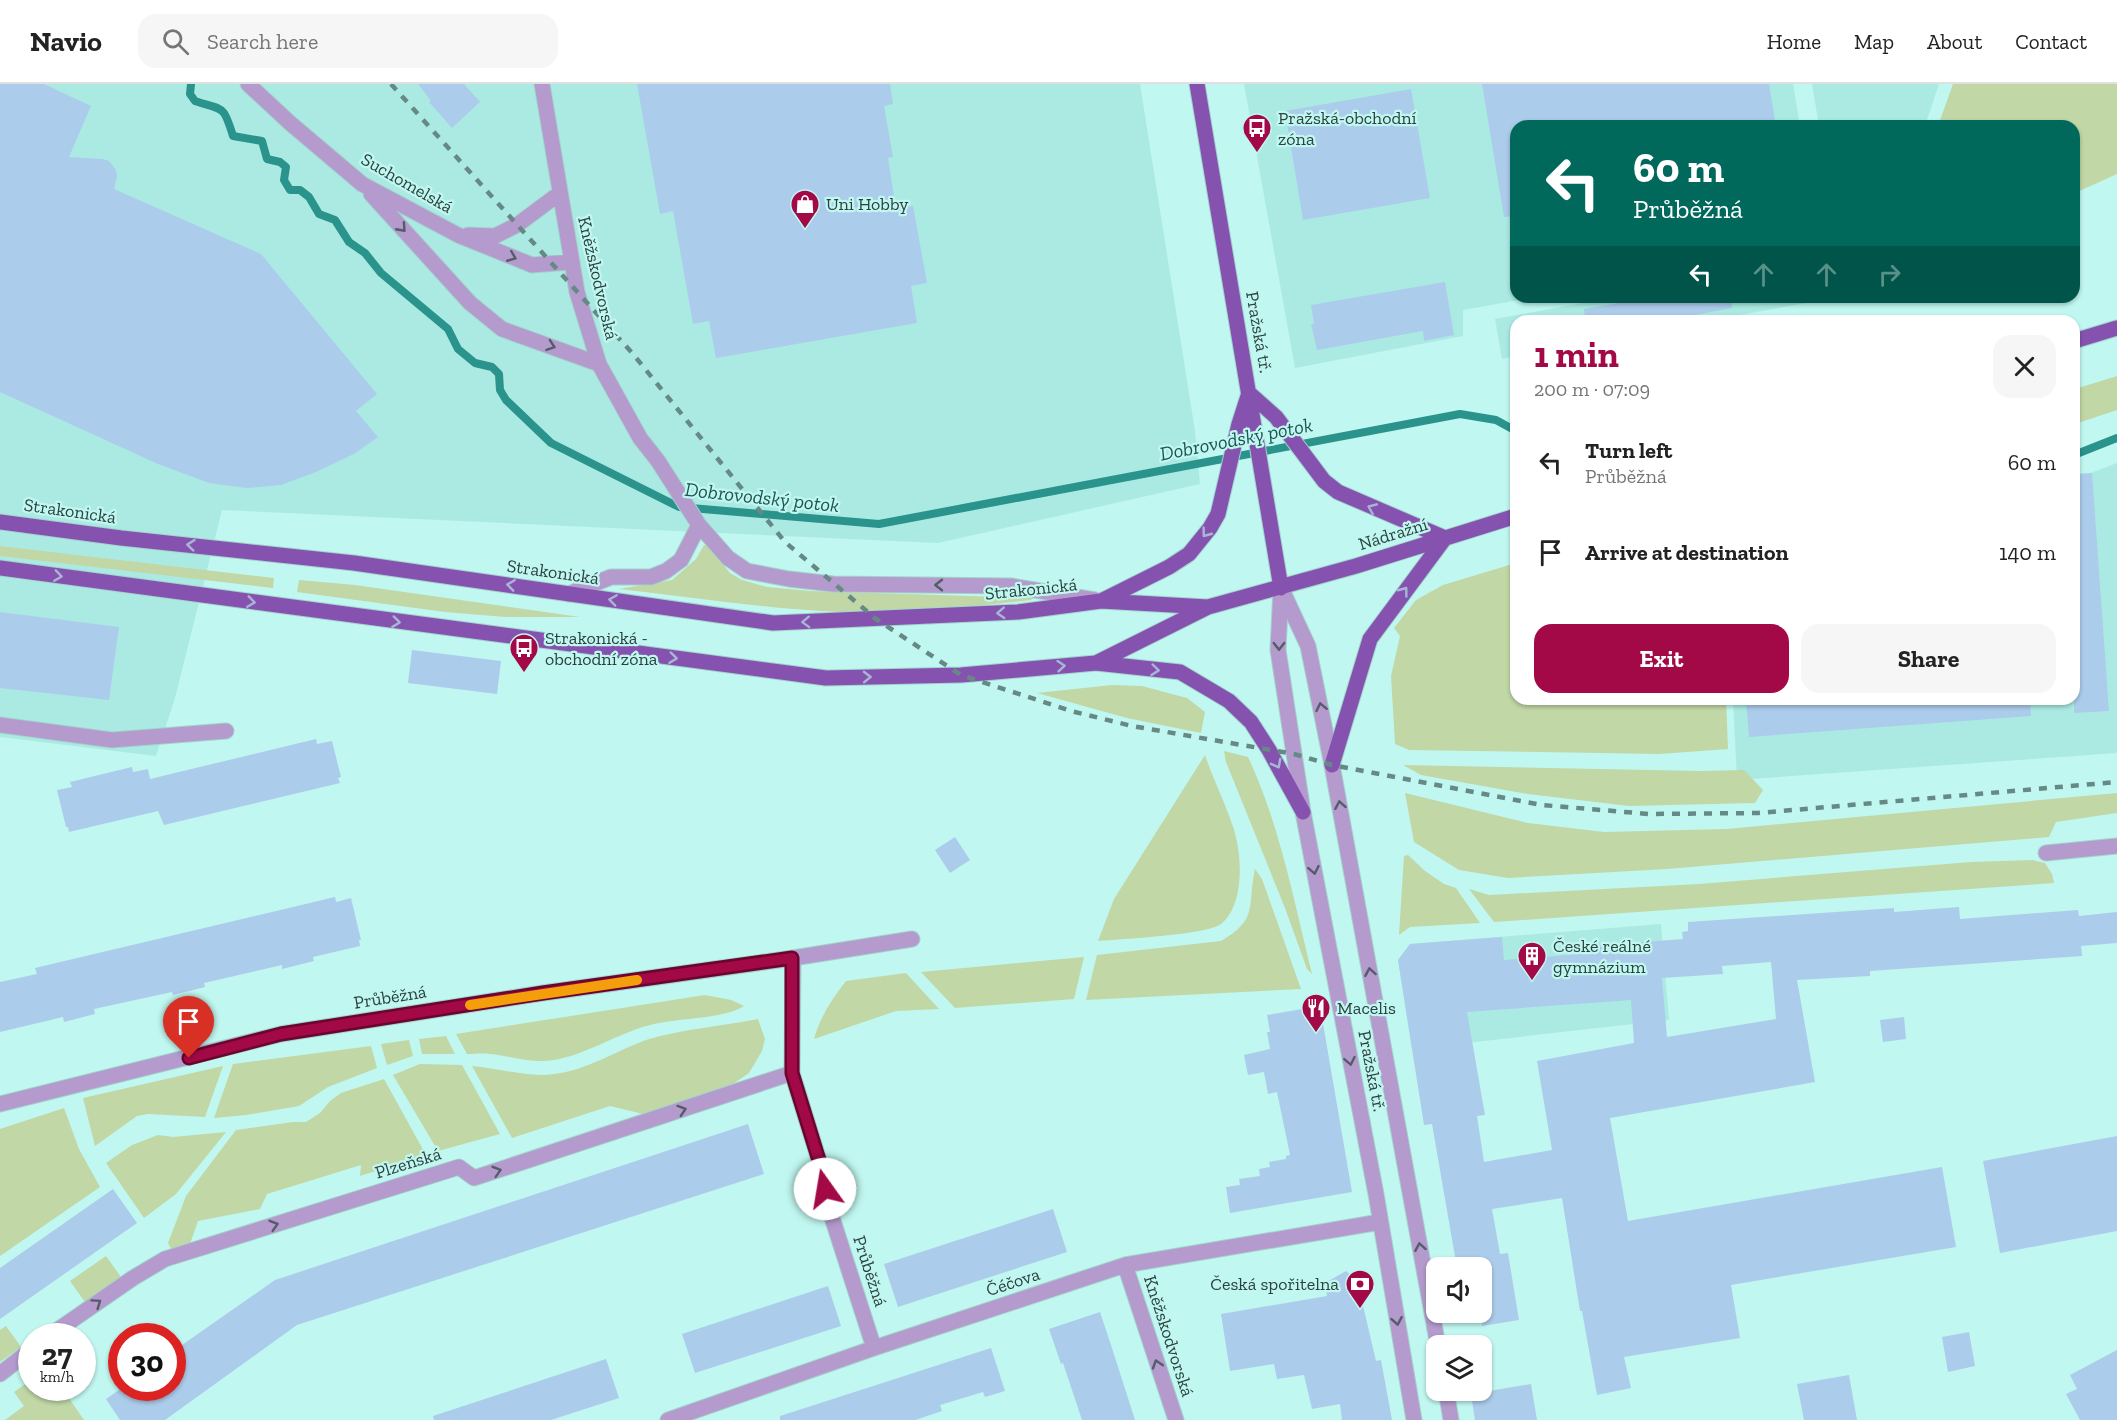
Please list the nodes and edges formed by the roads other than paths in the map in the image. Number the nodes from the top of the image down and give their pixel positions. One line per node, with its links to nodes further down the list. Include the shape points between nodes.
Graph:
1 (248, 84): 4 (street, Suchomelská)
2 (542, 84): 5 (street, Kněžskodvorská)
3 (1197, 84): 11 (main road, Pražská tř.)
4 (362, 184): 6 (street, Suchomelská); 10 (street, one-way to 10, via 470,303 502,329)
5 (560, 193): 6 (street, via 495,236); 7 (street, Kněžskodvorská)
6 (458, 235): 7 (street, Suchomelská, one-way to 7, via 532,265)
7 (571, 261): 10 (street, Kněžskodvorská)
8 (2117, 328): 9 (main road)
9 (2080, 339)
10 (598, 364): 15 (street, Kněžskodvorská, via 640,438)
11 (1249, 393): 12 (main road, Pražská tř.); 16 (main road, one-way to 11, via 1338,492 1324,482 1276,417)
12 (1246, 422): 18 (main road, Pražská tř., via 1262,472); 20 (main road, one-way to 20, via 1218,514 1210,528 1189,554)
13 (1510, 518): 16 (main road, Nádražní)
14 (0, 522): 19 (main road, Strakonická, one-way to 14, via 354,563)
15 (698, 523): 19 (street, via 681,560 666,571 651,577 610,577); 20 (street, Kněžskodvorská, one-way to 15, via 1011,586 833,584 747,571 728,558)
16 (1445, 538): 18 (main road, Nádražní); 25 (main road, one-way to 16, via 1370,639)
17 (0, 568): 22 (main road, one-way to 22, via 826,678 961,675)
18 (1281, 588): 21 (main road); 25 (street, Pražská tř., one-way to 18, via 1308,646); 26 (street, Pražská tř., one-way to 26, via 1278,650)
19 (569, 594): 20 (main road, Strakonická, one-way to 19, via 1018,612 773,623)
20 (1101, 602): 21 (main road)
21 (1208, 608): 22 (main road)
22 (1096, 663): 26 (main road, one-way to 26, via 1179,672 1229,701 1251,722)
23 (0, 725): 24 (street, via 112,740)
24 (226, 731)
25 (1332, 765): 36 (street, Pražská tř., one-way to 25)
26 (1303, 812): 33 (street, Pražská tř., one-way to 33)
27 (2117, 846): 28 (street)
28 (2046, 853)
29 (912, 939): 30 (street, Průběžná)
30 (792, 958): 31 (street, Průběžná); 32 (street, Průběžná, via 281,1034)
31 (792, 1073): 35 (street, Plzeňská, one-way to 31, via 165,1259 459,1167 474,1178); 37 (street, Průběžná, via 822,1170 827,1202)
32 (0, 1104)
33 (1380, 1222): 34 (street, Čéčova); 43 (street, Pražská tř., one-way to 43)
34 (1125, 1265): 37 (street, Čéčova); 42 (street, Kněžskodvorská, one-way to 34)
35 (68, 1323)
36 (1436, 1335)
37 (874, 1348): 41 (street, Čéčova)
38 (18, 1360): 39 (street)
39 (0, 1374)
40 (1448, 1401): 44 (street)
41 (668, 1420)
42 (1176, 1420)
43 (1414, 1420)
44 (1451, 1420)

